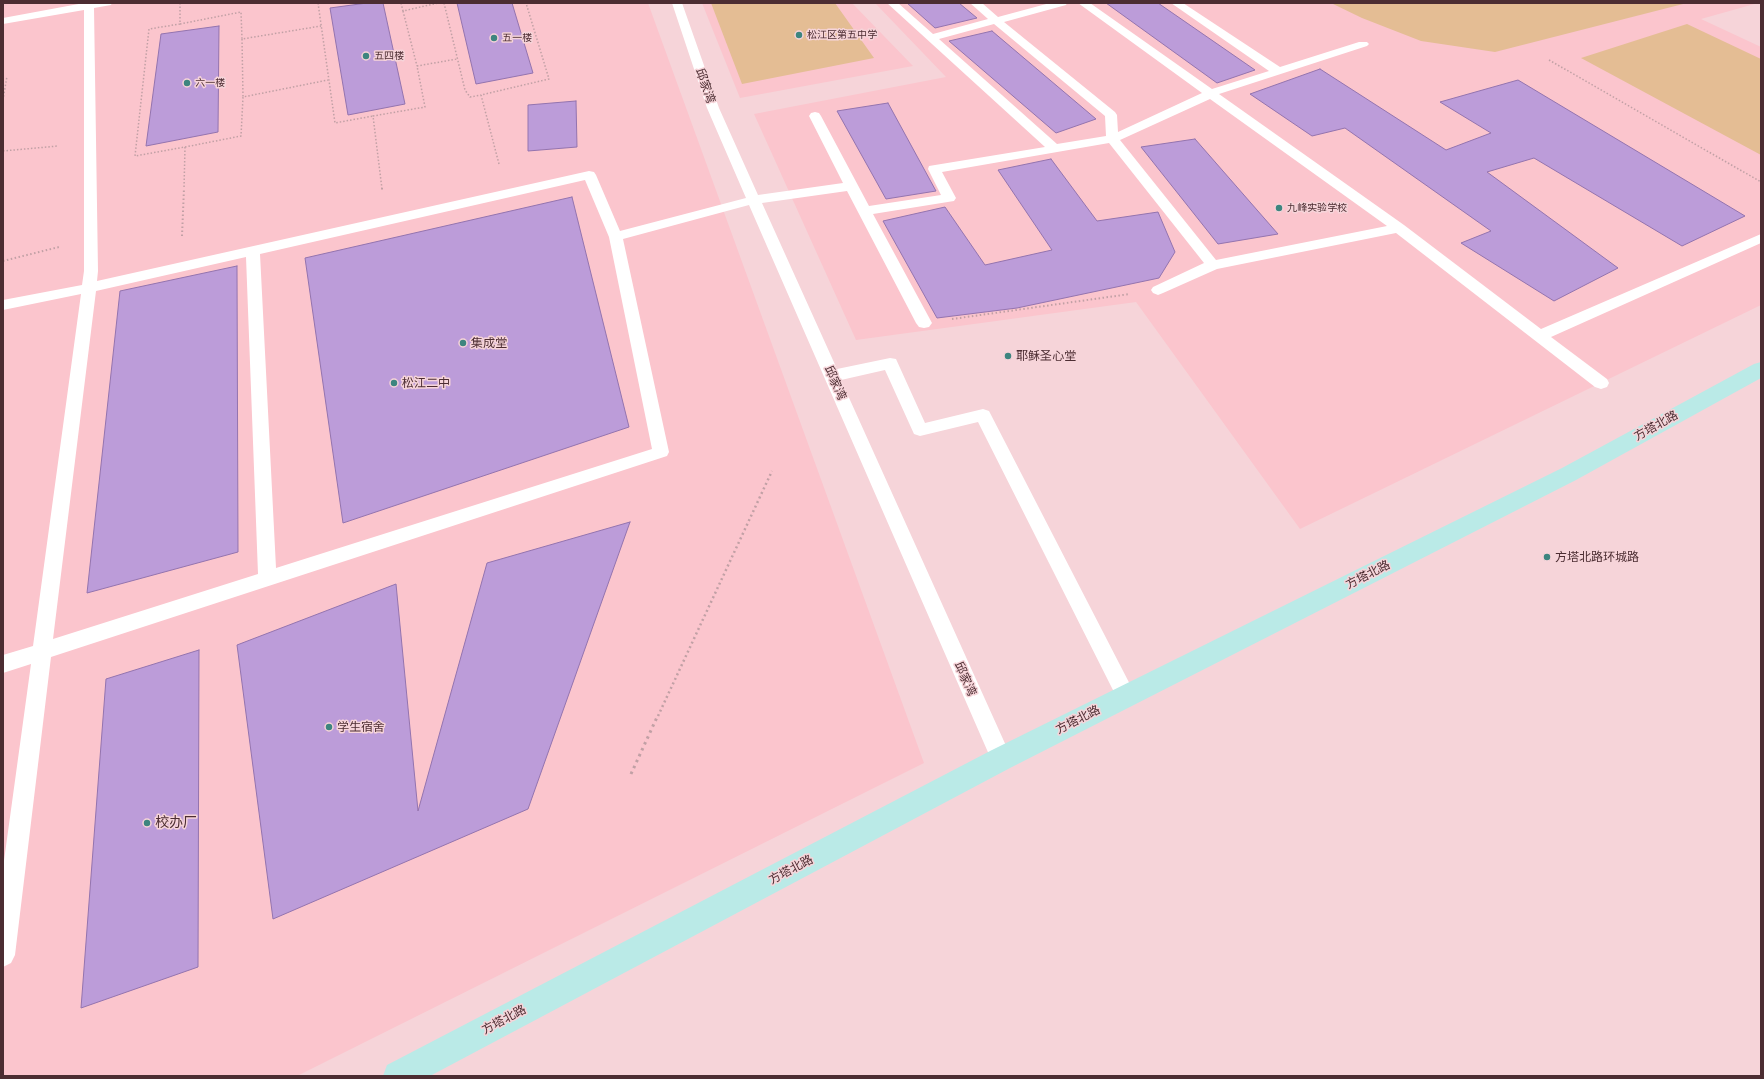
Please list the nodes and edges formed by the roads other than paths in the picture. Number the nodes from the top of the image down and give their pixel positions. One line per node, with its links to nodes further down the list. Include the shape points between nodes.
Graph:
1 (107, 3): 8 (lane)
2 (677, 3): 19 (lane, 邱家湾, via 713,108)
3 (892, 3): 11 (lane)
4 (975, 3): 10 (lane)
5 (1062, 3): 10 (lane)
6 (1083, 3): 14 (lane)
7 (1176, 3): 13 (lane)
8 (89, 5): 9 (lane); 26 (lane)
9 (3, 21)
10 (997, 21): 11 (lane); 16 (lane, via 1111,115)
11 (931, 38): 17 (lane)
12 (1363, 44): 13 (lane)
13 (1279, 72): 14 (lane)
14 (1211, 94): 16 (lane); 21 (lane)
15 (815, 116): 18 (lane)
16 (1112, 139): 17 (lane); 25 (lane)
17 (1055, 149): 20 (lane, via 934,169 949,198)
18 (854, 191): 19 (lane, via 851,186); 20 (lane)
19 (754, 200): 22 (lane); 32 (lane, 邱家湾)
20 (865, 211): 29 (lane)
21 (1399, 228): 25 (lane); 30 (lane)
22 (616, 237): 24 (lane, via 589,175); 34 (lane, via 660,452)
23 (1761, 238): 30 (lane)
24 (253, 251): 26 (lane); 34 (lane)
25 (1213, 265): 27 (lane)
26 (89, 288): 28 (lane); 35 (lane)
27 (1158, 290)
28 (3, 305)
29 (924, 323)
30 (1540, 336): 33 (lane)
31 (1761, 369): 37 (street, 方塔北路, via 1569,474)
32 (832, 376): 37 (lane, via 890,363 920,430 983,415); 38 (lane, 邱家湾)
33 (1601, 383)
34 (267, 579): 35 (lane)
35 (42, 652): 36 (lane); 39 (lane)
36 (3, 664)
37 (1126, 696): 38 (street, 方塔北路)
38 (1001, 759): 40 (street, 方塔北路)
39 (3, 955)
40 (398, 1076)

